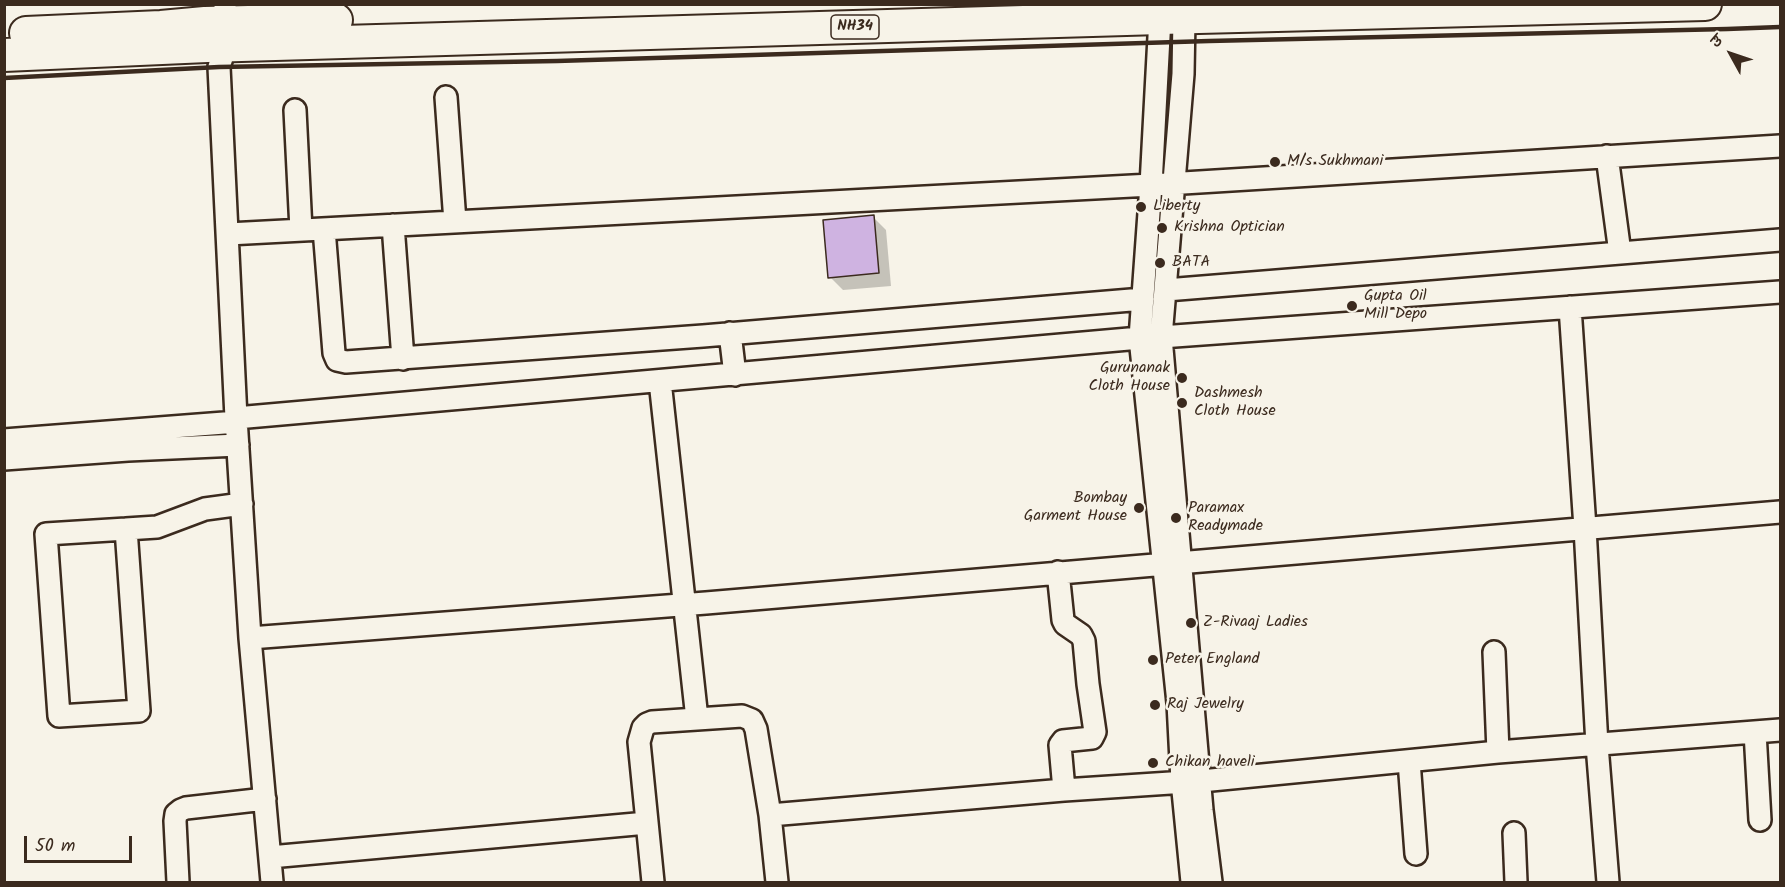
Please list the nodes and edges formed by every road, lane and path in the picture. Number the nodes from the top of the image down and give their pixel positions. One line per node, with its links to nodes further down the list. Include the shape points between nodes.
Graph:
1 (254, 4): 7 (street)
2 (906, 4): 8 (highway, NH34)
3 (1705, 4): 4 (highway, NH34)
4 (1666, 5): 5 (highway, NH34)
5 (1468, 8): 6 (highway, NH34)
6 (1172, 18): 8 (highway, NH34); 16 (street, via 1183,74); 17 (street)
7 (290, 21): 8 (highway, NH34); 9 (highway, NH34)
8 (708, 22): 9 (highway, NH34)
9 (213, 27): 10 (highway); 11 (highway, NH34); 22 (street)
10 (4, 34)
11 (4, 55)
12 (446, 97): 18 (street)
13 (295, 110): 21 (street)
14 (1780, 146): 15 (street)
15 (1607, 156): 16 (street); 24 (street)
16 (1174, 183): 17 (street); 25 (street)
17 (1151, 185): 18 (street); 27 (street)
18 (455, 222): 19 (street)
19 (393, 225): 20 (street); 32 (street)
20 (324, 229): 21 (street); 32 (street, via 334,358 340,362)
21 (301, 230): 22 (street)
22 (228, 234): 35 (street)
23 (1780, 240): 24 (street)
24 (1620, 253): 25 (street)
25 (1166, 290): 30 (street)
26 (1780, 292): 28 (street)
27 (1143, 299): 29 (street); 31 (street)
28 (1570, 308): 30 (street); 41 (street)
29 (730, 333): 32 (street); 33 (street)
30 (1161, 337): 31 (street); 43 (street)
31 (1140, 338): 33 (street); 43 (street)
32 (403, 359)
33 (735, 375): 34 (street)
34 (660, 381): 35 (street); 45 (street)
35 (236, 420): 36 (street); 37 (street)
36 (4, 440)
37 (238, 445): 38 (street); 39 (street)
38 (4, 459)
39 (242, 504): 42 (street, via 205,508 157,526); 46 (street)
40 (1780, 512): 41 (street)
41 (1585, 528): 43 (street); 51 (street)
42 (126, 529): 42 (street, via 139,711 59,716 46,534)
43 (1172, 562): 44 (street); 54 (street, via 1178,703)
44 (1058, 572): 45 (street); 55 (street, via 1063,620 1084,641 1095,732 1092,738 1061,742)
45 (684, 604): 46 (street); 48 (street)
46 (250, 638): 56 (street)
47 (1494, 652): 52 (street)
48 (697, 719): 57 (street, via 742,716 754,724); 59 (street, via 652,722 643,728 639,742)
49 (1780, 730): 50 (street)
50 (1755, 732): 51 (street); 58 (street)
51 (1597, 745): 52 (street); 70 (street)
52 (1498, 752): 53 (street)
53 (1409, 761): 54 (street); 61 (street)
54 (1192, 781): 55 (street); 67 (street); 68 (street, via 1202,810)
55 (1064, 790): 57 (street)
56 (264, 799): 62 (street); 63 (street, via 181,810 175,820)
57 (770, 815): 66 (street)
58 (1760, 820)
59 (647, 823): 62 (street); 65 (street)
60 (1514, 833): 69 (street)
61 (1416, 854)
62 (270, 857): 64 (street)
63 (178, 882)
64 (272, 882)
65 (653, 882)
66 (777, 882)
67 (1192, 882)
68 (1211, 882)
69 (1516, 882)
70 (1608, 882)

